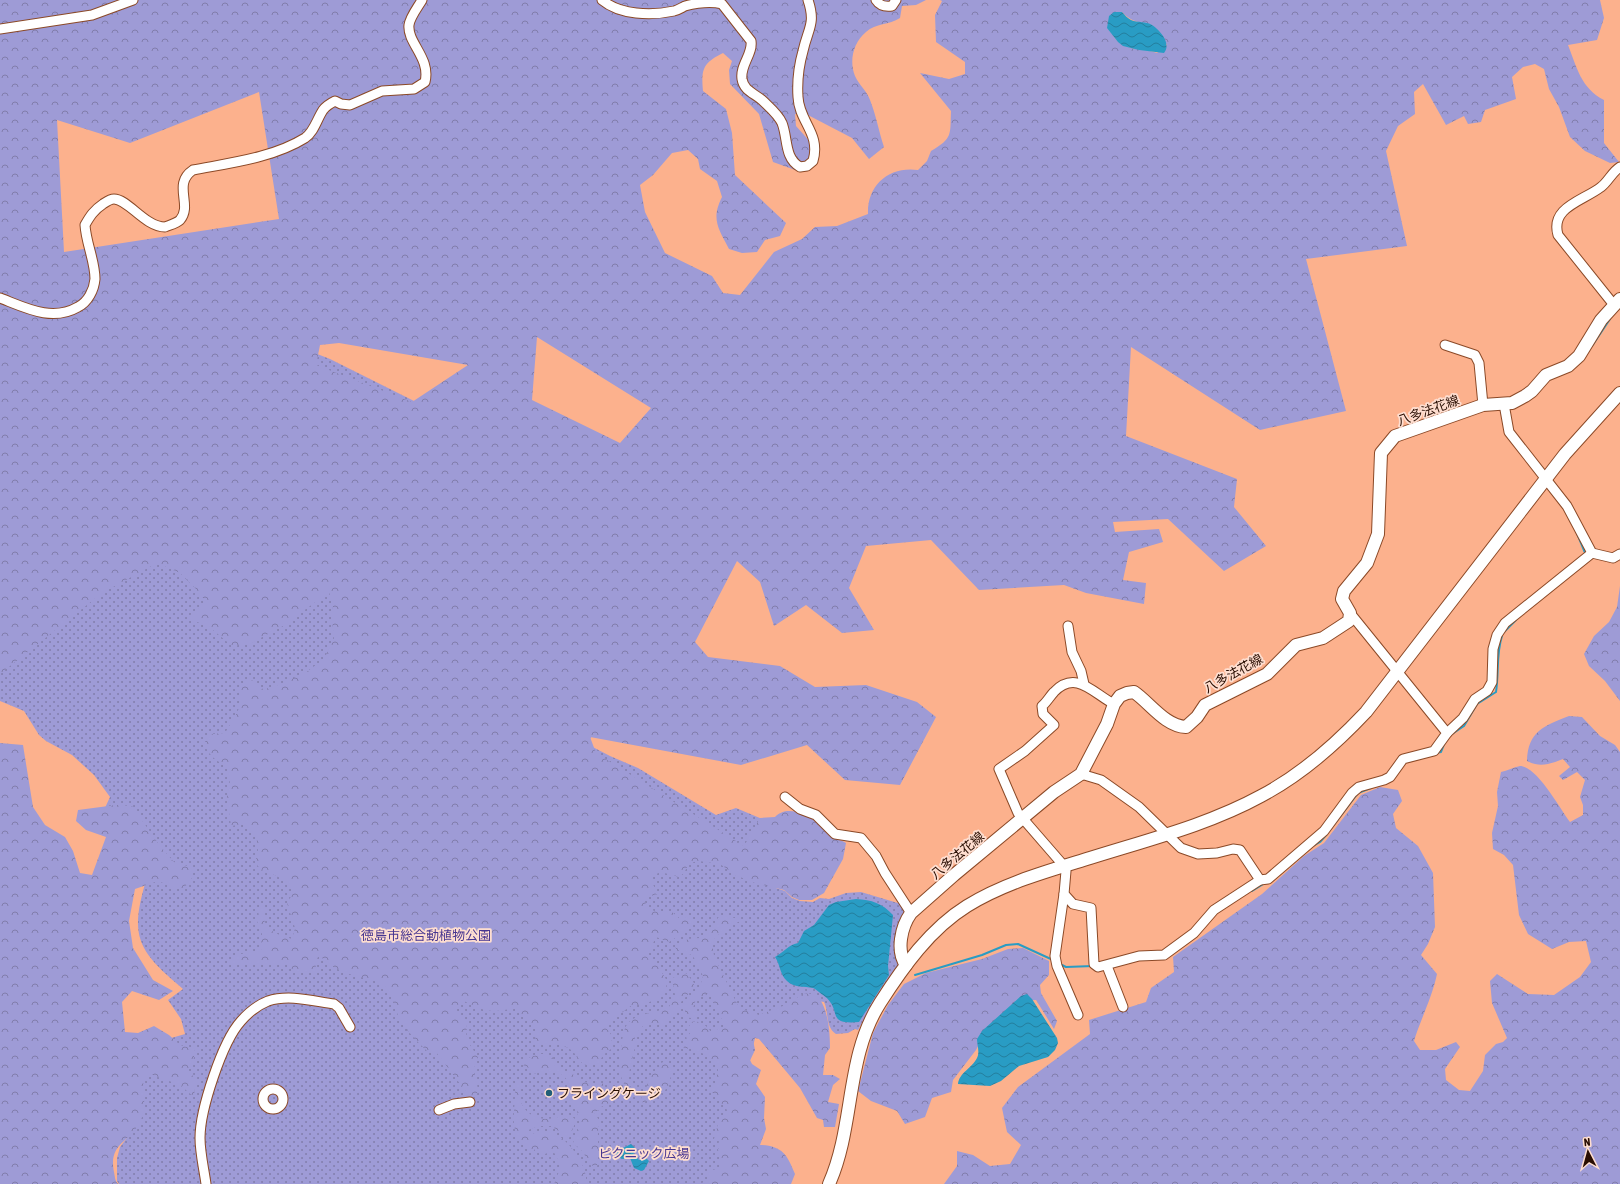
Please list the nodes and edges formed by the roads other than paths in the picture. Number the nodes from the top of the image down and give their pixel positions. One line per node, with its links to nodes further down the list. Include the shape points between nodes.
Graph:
1 (133, 0): 7 (street, via 92,15)
2 (422, 0): 9 (street, via 409,26 425,65 425,82 420,87 382,91 350,105 335,101 324,109 305,138 281,149 193,170 188,173 183,183 182,216 179,221 165,227 144,220 120,201 108,201 94,210 85,225 95,280 90,296 84,304 73,310 58,315 45,314)
3 (602, 0): 4 (street, via 613,8 653,14 675,11 700,3 722,4 752,41 752,48 742,71 745,88 760,98 782,123 792,160 800,167 807,166 813,161 816,144 801,114 798,97 803,51 812,22)
4 (808, 0)
5 (876, 0): 6 (street, via 886,7 892,6)
6 (896, 0)
7 (0, 29)
8 (1620, 167): 10 (street, via 1599,189 1562,211 1556,227 1558,235)
9 (0, 298)
10 (1617, 302): 13 (main road, 八多法花線, via 1601,320 1579,356 1568,366 1546,375 1525,396)
11 (1445, 345): 14 (street, via 1475,355 1479,364)
12 (1620, 392): 15 (main road)
13 (1504, 404): 14 (main road, 八多法花線); 15 (street, via 1509,432)
14 (1483, 405): 18 (main road, 八多法花線, via 1395,436 1381,453 1378,534 1367,563 1344,591 1342,599)
15 (1546, 477): 16 (street, via 1567,506); 20 (main road)
16 (1592, 553): 17 (street, via 1613,558); 23 (street, via 1505,623 1497,635 1490,686 1475,699 1463,718)
17 (1620, 554)
18 (1350, 613): 20 (street); 22 (main road, 八多法花線, via 1349,621 1323,638 1296,645 1266,674 1204,705 1197,717 1186,727 1178,727 1134,692 1120,696)
19 (1068, 626): 21 (street, via 1072,652 1081,670)
20 (1399, 671): 23 (street); 27 (main road, via 1366,712 1339,740 1295,776 1220,815)
21 (1084, 684): 22 (street); 26 (street, via 1069,683 1055,691 1042,706 1043,714 1054,725 1025,751 999,769)
22 (1114, 704): 24 (main road, 八多法花線, via 1104,730)
23 (1447, 732): 29 (street, via 1434,751 1403,759 1390,777 1359,787 1324,831 1268,879)
24 (1081, 774): 26 (main road, 八多法花線, via 1054,792); 27 (street, via 1101,780 1115,789 1139,807)
25 (785, 798): 31 (street, via 800,809 819,817 835,834 861,838 876,856)
26 (1023, 820): 28 (street); 31 (main road, 八多法花線, via 954,875)
27 (1166, 834): 28 (main road); 29 (street, via 1181,848 1198,854 1240,850)
28 (1064, 866): 30 (street); 32 (main road, via 993,892 967,906 929,938)
29 (1260, 880): 33 (street, via 1214,910 1194,933 1164,955 1139,956)
30 (1064, 894): 33 (street, via 1073,904 1091,908 1094,964 1098,967); 35 (street, via 1055,956)
31 (912, 913): 32 (main road, 八多法花線, via 907,919 900,942 901,958)
32 (906, 965): 40 (main road, via 866,1026 858,1054 839,1159)
33 (1107, 966): 34 (street)
34 (1123, 1007)
35 (1078, 1015)
36 (350, 1027): 39 (street, via 334,1004 298,998 282,998 267,1002 249,1012 231,1036 216,1070 202,1118 200,1139)
37 (470, 1102): 38 (street, via 454,1104)
38 (439, 1110)
39 (206, 1184)
40 (828, 1184)

